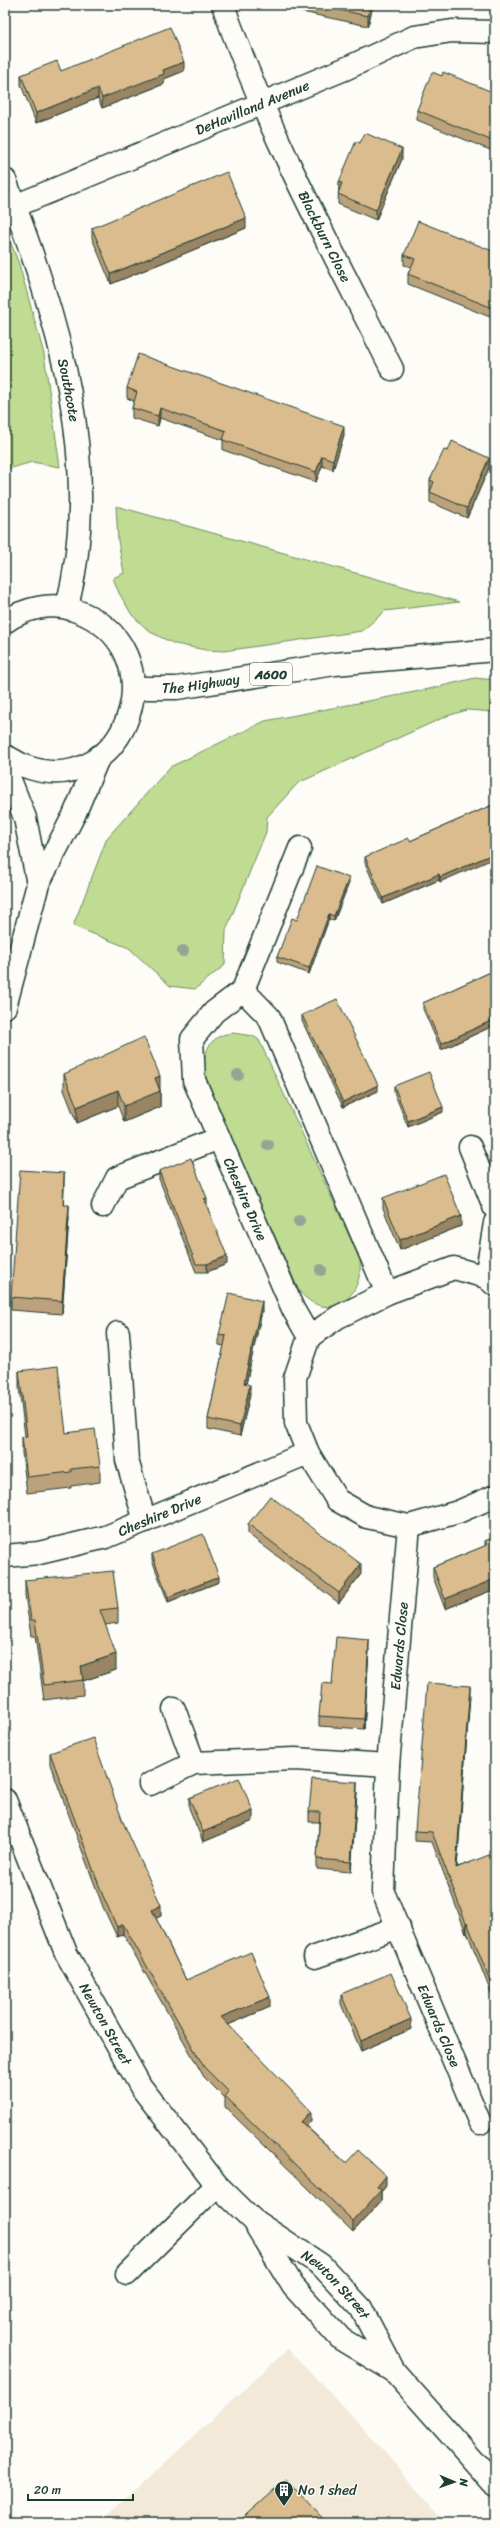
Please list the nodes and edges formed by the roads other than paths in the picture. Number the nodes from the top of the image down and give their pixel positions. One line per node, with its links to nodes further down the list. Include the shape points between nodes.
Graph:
1 (222, 5): 3 (street, Blackburn Close, via 240,55)
2 (495, 32): 3 (street, DeHavilland Avenue, via 452,31 414,37 347,68)
3 (262, 101): 5 (street, DeHavilland Avenue); 6 (street, Blackburn Close, via 280,147)
4 (5, 180): 5 (street, Southcote)
5 (15, 206): 7 (street, Southcote, via 49,301 70,384 79,449 80,495 76,572)
6 (392, 369)
7 (67, 607): 8 (street, via 40,607 14,615); 10 (street, via 88,614 107,627 117,639 131,665)
8 (5, 622)
9 (495, 650): 10 (street, The Highway / A600, via 335,664 177,688)
10 (135, 688): 12 (street, via 132,710 123,731 109,749)
11 (5, 756): 12 (street, via 27,767 48,771 70,770)
12 (99, 756): 15 (street, via 74,815)
13 (5, 767): 15 (street, via 25,818)
14 (300, 848): 16 (street)
15 (38, 884): 17 (street)
16 (243, 990): 18 (street, Cheshire Drive, via 214,1012 192,1039 194,1080); 24 (street, via 269,1017)
17 (5, 1007)
18 (219, 1138): 20 (street, via 118,1178); 26 (street, Cheshire Drive, via 293,1309)
19 (470, 1147): 21 (street)
20 (103, 1206)
21 (495, 1209)
22 (495, 1223): 23 (street)
23 (491, 1281): 24 (street, via 454,1268)
24 (387, 1293): 26 (street, via 338,1317)
25 (118, 1333): 29 (street, via 127,1460)
26 (309, 1337): 27 (street, via 294,1378 296,1423)
27 (308, 1453): 29 (street, Cheshire Drive); 30 (street, via 337,1500 367,1517)
28 (495, 1496): 30 (street, via 458,1512)
29 (145, 1521): 31 (street, Cheshire Drive, via 106,1537 39,1553)
30 (410, 1526): 34 (street, Edwards Close)
31 (5, 1556)
32 (174, 1709): 33 (street)
33 (194, 1763): 34 (street, via 295,1759); 35 (street)
34 (388, 1765): 37 (street, Edwards Close, via 383,1892)
35 (150, 1784)
36 (5, 1800): 40 (street, Newton Street, via 66,1953 141,2087)
37 (399, 1928): 38 (street); 39 (street, Edwards Close)
38 (315, 1957)
39 (480, 2123)
40 (216, 2185): 41 (street, Newton Street); 42 (street)
41 (253, 2220): 43 (street, Newton Street, via 293,2286 337,2334); 43 (street, Newton Street, via 321,2265 361,2308)
42 (127, 2274)
43 (394, 2372): 44 (street, Newton Street)
44 (495, 2485)

